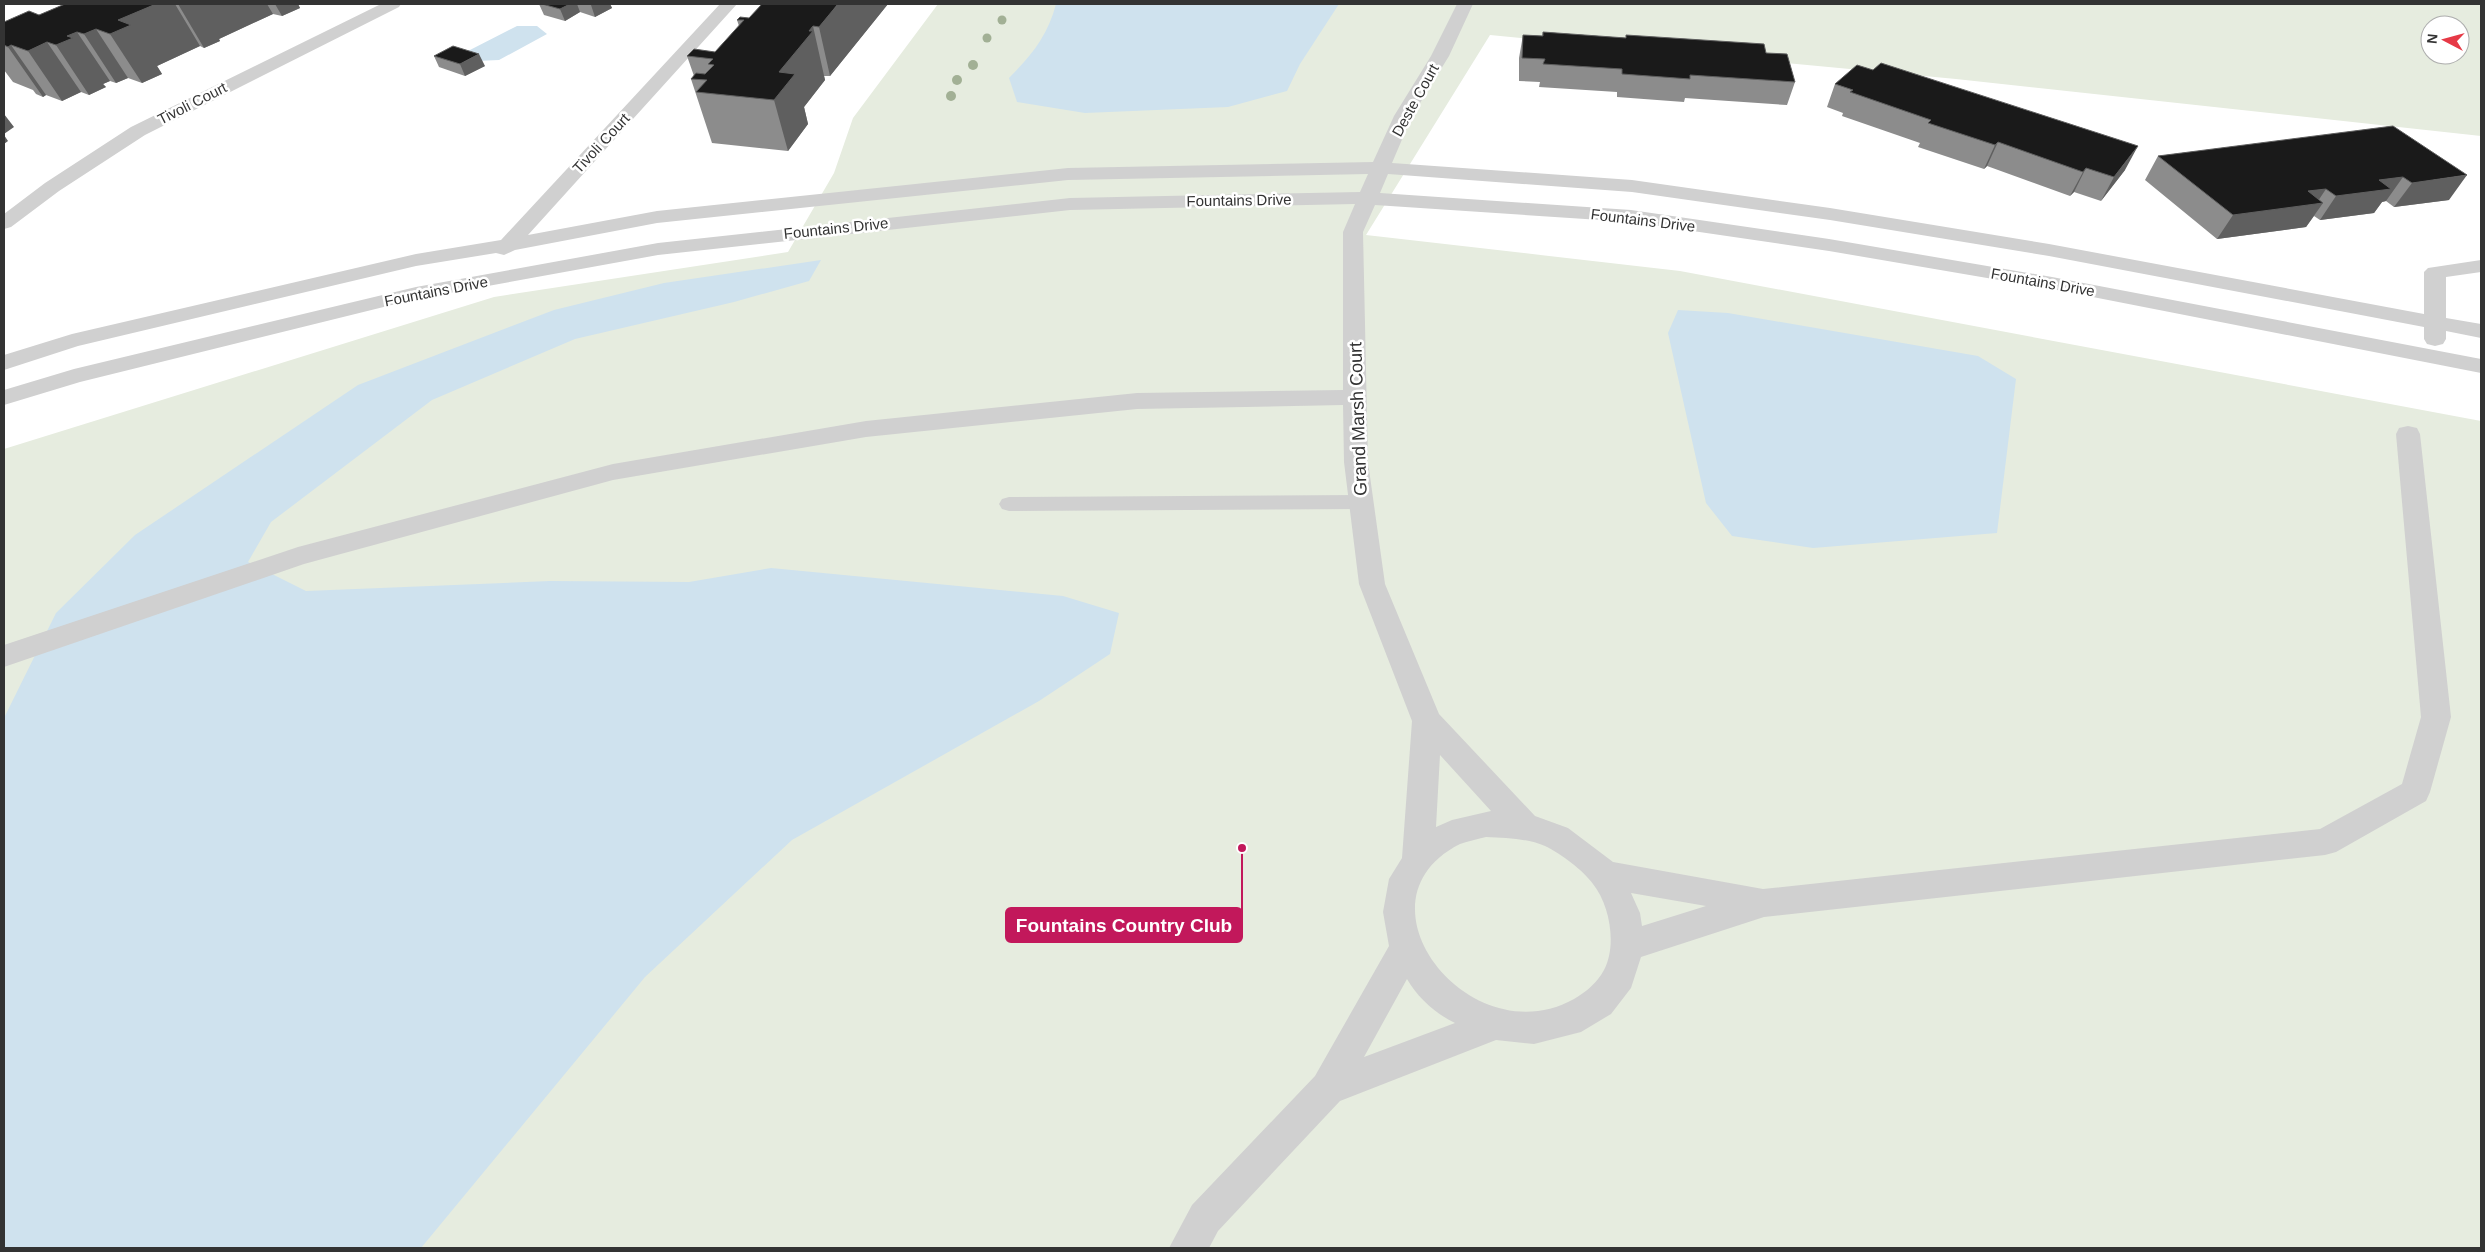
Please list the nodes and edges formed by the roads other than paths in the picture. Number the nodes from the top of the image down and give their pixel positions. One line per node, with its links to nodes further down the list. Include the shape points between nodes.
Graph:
1 (393, 4): 6 (street, Tivoli Court, via 138,131 52,187)
2 (729, 4): 7 (street, Tivoli Court)
3 (1465, 4): 4 (street, Deste Court)
4 (1379, 168): 5 (street, Deste Court); 7 (street, Fountains Drive, via 1068,174 657,217); 10 (street, Fountains Drive, via 1632,186 1802,210 2049,250)
5 (1366, 198): 9 (street, Fountains Drive, via 1070,204 658,249); 12 (street, Fountains Drive, via 1631,216 1829,245 2052,283); 15 (street, Grand Marsh Court, via 1353,232)
6 (4, 223)
7 (507, 245): 9 (street, Tivoli Court); 13 (street, Fountains Drive, via 416,260 72,341)
8 (2481, 266): 10 (street, via 2435,272)
9 (472, 283): 16 (street, Fountains Drive, via 416,293 74,376)
10 (2435, 322): 11 (street, Fountains Drive); 12 (street)
11 (2481, 331)
12 (2435, 356): 14 (street, Fountains Drive)
13 (4, 363)
14 (2481, 366)
15 (1356, 397): 18 (street, Grand Marsh Court, via 1356,462); 20 (street, via 1137,401 866,429 613,472 298,556)
16 (4, 398)
17 (2408, 434): 25 (street, via 2436,717 2415,792 2325,842)
18 (1361, 502): 19 (lane); 21 (street, Grand Marsh Court, via 1372,584)
19 (1009, 504)
20 (4, 656)
21 (1427, 721): 22 (street, Grand Marsh Court); 23 (street, Grand Marsh Court)
22 (1524, 826): 23 (street, via 1486,824 1452,833); 24 (street, via 1557,837 1586,856)
23 (1418, 861): 27 (street, via 1405,879 1399,912)
24 (1605, 874): 25 (street); 26 (street, via 1624,913)
25 (1764, 902): 26 (street)
26 (1627, 946): 28 (street, via 1620,977 1599,1004 1570,1020 1534,1028)
27 (1406, 948): 28 (street, via 1426,981 1457,1007); 29 (street)
28 (1496, 1024): 29 (street)
29 (1328, 1088): 30 (street, via 1205,1218)
30 (1188, 1248)

